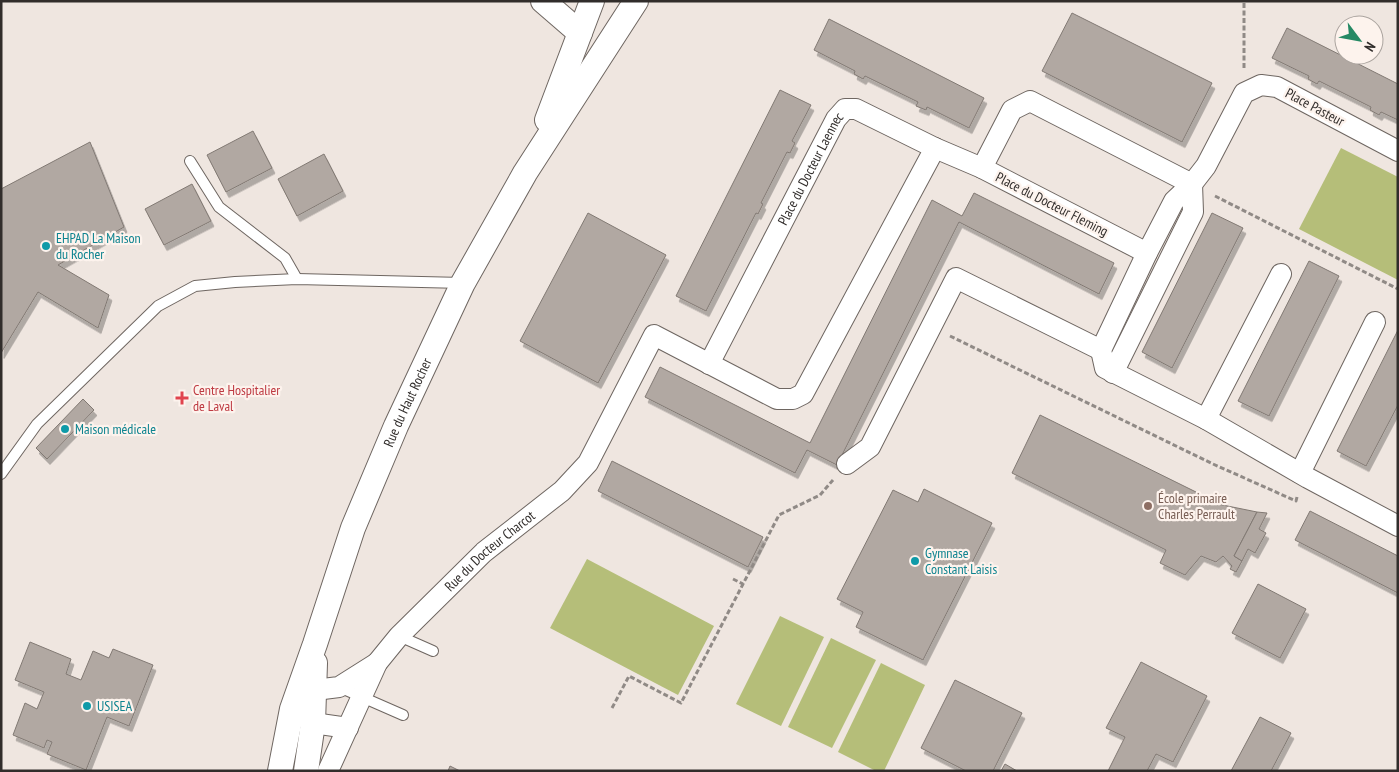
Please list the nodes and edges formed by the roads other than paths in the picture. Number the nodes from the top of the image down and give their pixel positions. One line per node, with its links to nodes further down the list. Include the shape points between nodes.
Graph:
1 (543, 1): 4 (street)
2 (592, 1): 4 (street, Rue du Haut Rocher)
3 (636, 1): 9 (street, Rue du Haut Rocher)
4 (580, 33): 9 (street, Rue du Haut Rocher)
5 (934, 148): 8 (street, Place du Docteur Laennec); 17 (street, via 803,394 793,399 777,399); 17 (street, Place du Docteur Laennec, via 856,109 845,109 836,119)
6 (1398, 150): 10 (street, Place Pasteur, via 1277,87 1260,85 1244,93 1210,160)
7 (190, 161): 13 (lane, via 219,207 285,258)
8 (982, 168): 10 (street, Place du Docteur Fleming, via 1012,110 1030,101); 11 (street, Place du Docteur Fleming)
9 (525, 173): 14 (street, Rue du Haut Rocher)
10 (1192, 184): 11 (street, via 1174,201); 18 (street, via 1194,212)
11 (1147, 253): 16 (street)
12 (1281, 274): 19 (street)
13 (297, 279): 14 (lane); 21 (lane, via 195,286 158,306 37,424)
14 (463, 283): 25 (street, Rue du Haut Rocher, via 396,426 353,528)
15 (1375, 322): 22 (street)
16 (1101, 350): 18 (street, via 1106,368); 20 (street, via 956,278 870,448)
17 (709, 364): 24 (street, Rue du Docteur Charcot, via 654,335 588,463 562,491 484,552)
18 (1113, 373): 19 (street)
19 (1206, 419): 22 (street)
20 (847, 464)
21 (1, 474)
22 (1304, 475): 23 (street)
23 (1396, 521)
24 (400, 636): 26 (lane); 27 (street, Rue du Docteur Charcot)
25 (316, 644): 29 (street, Rue du Haut Rocher); 31 (street, Rue du Haut Rocher)
26 (433, 651)
27 (377, 663): 28 (street); 30 (street, Rue du Docteur Charcot)
28 (339, 687): 29 (street); 30 (lane)
29 (315, 690): 31 (street); 33 (street, Rue du Haut Rocher)
30 (362, 696): 32 (lane); 34 (street, Rue du Docteur Charcot)
31 (292, 709): 33 (street); 35 (street, Rue du Haut Rocher)
32 (404, 715)
33 (312, 723): 34 (street); 36 (street, Rue du Haut Rocher)
34 (348, 728): 37 (street, Rue du Docteur Charcot)
35 (280, 771)
36 (306, 771)
37 (328, 771)

